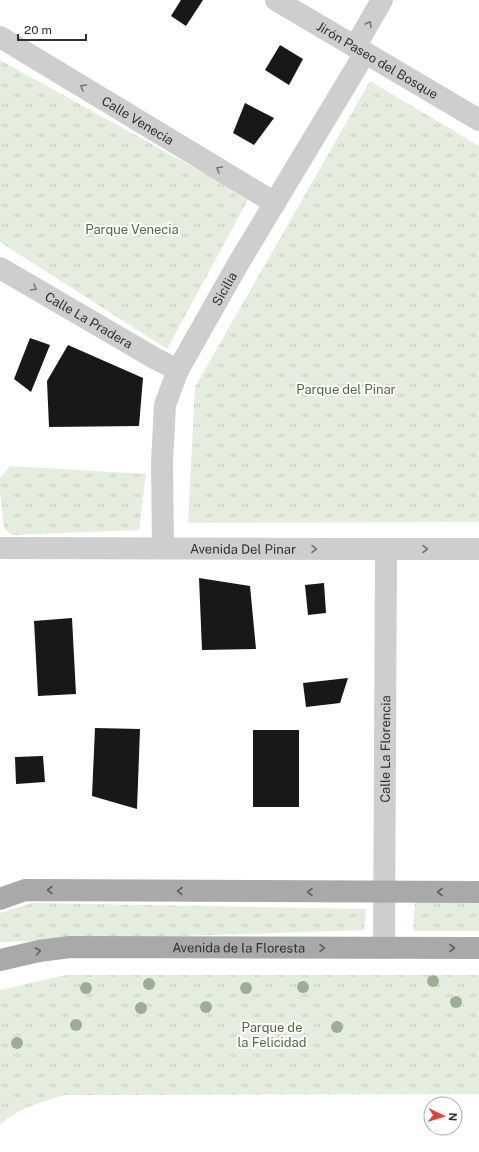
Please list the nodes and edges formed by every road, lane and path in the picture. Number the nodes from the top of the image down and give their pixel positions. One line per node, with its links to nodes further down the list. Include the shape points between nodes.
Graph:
1 (276, 0): 4 (street, Jirón Paseo del Bosque)
2 (382, 0): 4 (street, Sicilia, one-way to 2)
3 (0, 37): 6 (street, Calle Venecia, one-way to 3)
4 (360, 50): 5 (street, Jirón Paseo del Bosque); 6 (street, Sicilia)
5 (479, 120)
6 (275, 203): 8 (street, Sicilia)
7 (0, 268): 8 (street, Calle La Pradera, one-way to 8)
8 (178, 370): 10 (street, Sicilia, via 165,405 162,462)
9 (2, 546): 10 (street, Avenida Del Pinar)
10 (164, 548): 11 (street, Avenida Del Pinar, one-way to 11)
11 (386, 549): 12 (street, Avenida Del Pinar, one-way to 12); 15 (street, Calle La Florencia)
12 (479, 549)
13 (0, 890): 14 (street)
14 (25, 890): 15 (main road, one-way to 14); 17 (main road)
15 (384, 892): 16 (main road, one-way to 15); 18 (street, Calle La Florencia)
16 (479, 892)
17 (0, 900)
18 (384, 948): 19 (main road, Avenida de la Floresta, one-way to 19); 20 (main road, Avenida de la Floresta, one-way to 18, via 70,947)
19 (479, 948)
20 (0, 960)

